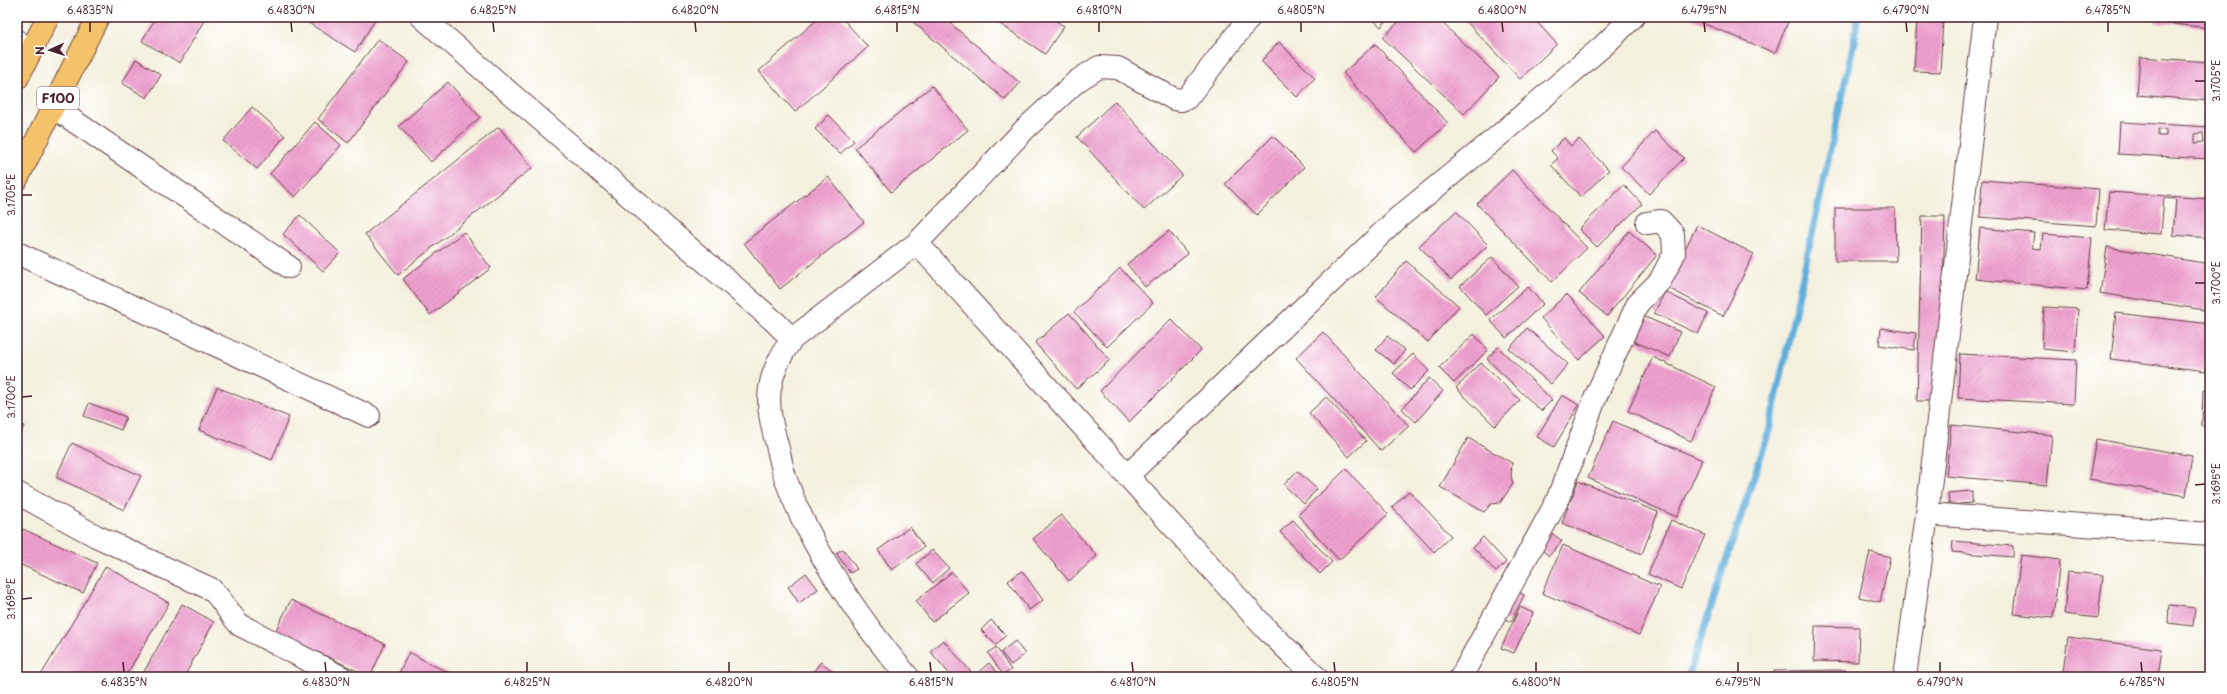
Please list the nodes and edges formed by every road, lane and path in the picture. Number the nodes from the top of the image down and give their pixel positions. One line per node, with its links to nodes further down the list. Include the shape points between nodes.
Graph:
1 (48, 17): 7 (highway)
2 (98, 17): 9 (highway, F100)
3 (422, 17): 15 (street)
4 (1250, 17): 12 (street, via 1188,98 1174,99 1118,68 1099,67 1077,81 1026,128)
5 (1633, 17): 17 (street, via 1532,107 1398,218)
6 (1985, 17): 19 (street)
7 (24, 46): 8 (highway)
8 (17, 79)
9 (53, 108): 10 (highway, F100); 14 (street)
10 (17, 179)
11 (1647, 223): 24 (street, via 1661,221 1673,234 1674,254 1660,281 1638,303 1596,396 1557,501)
12 (917, 244): 15 (street); 17 (street)
13 (17, 253): 16 (street)
14 (289, 267)
15 (792, 339): 22 (street, via 782,354 770,389 770,418 786,480 814,540 852,602 884,649)
16 (369, 416)
17 (1128, 476): 23 (street, via 1266,628)
18 (17, 493): 21 (street, via 96,536 211,589 240,625)
19 (1927, 514): 20 (street); 25 (street)
20 (2210, 534)
21 (341, 677)
22 (908, 677)
23 (1316, 677)
24 (1461, 677)
25 (1905, 677)

